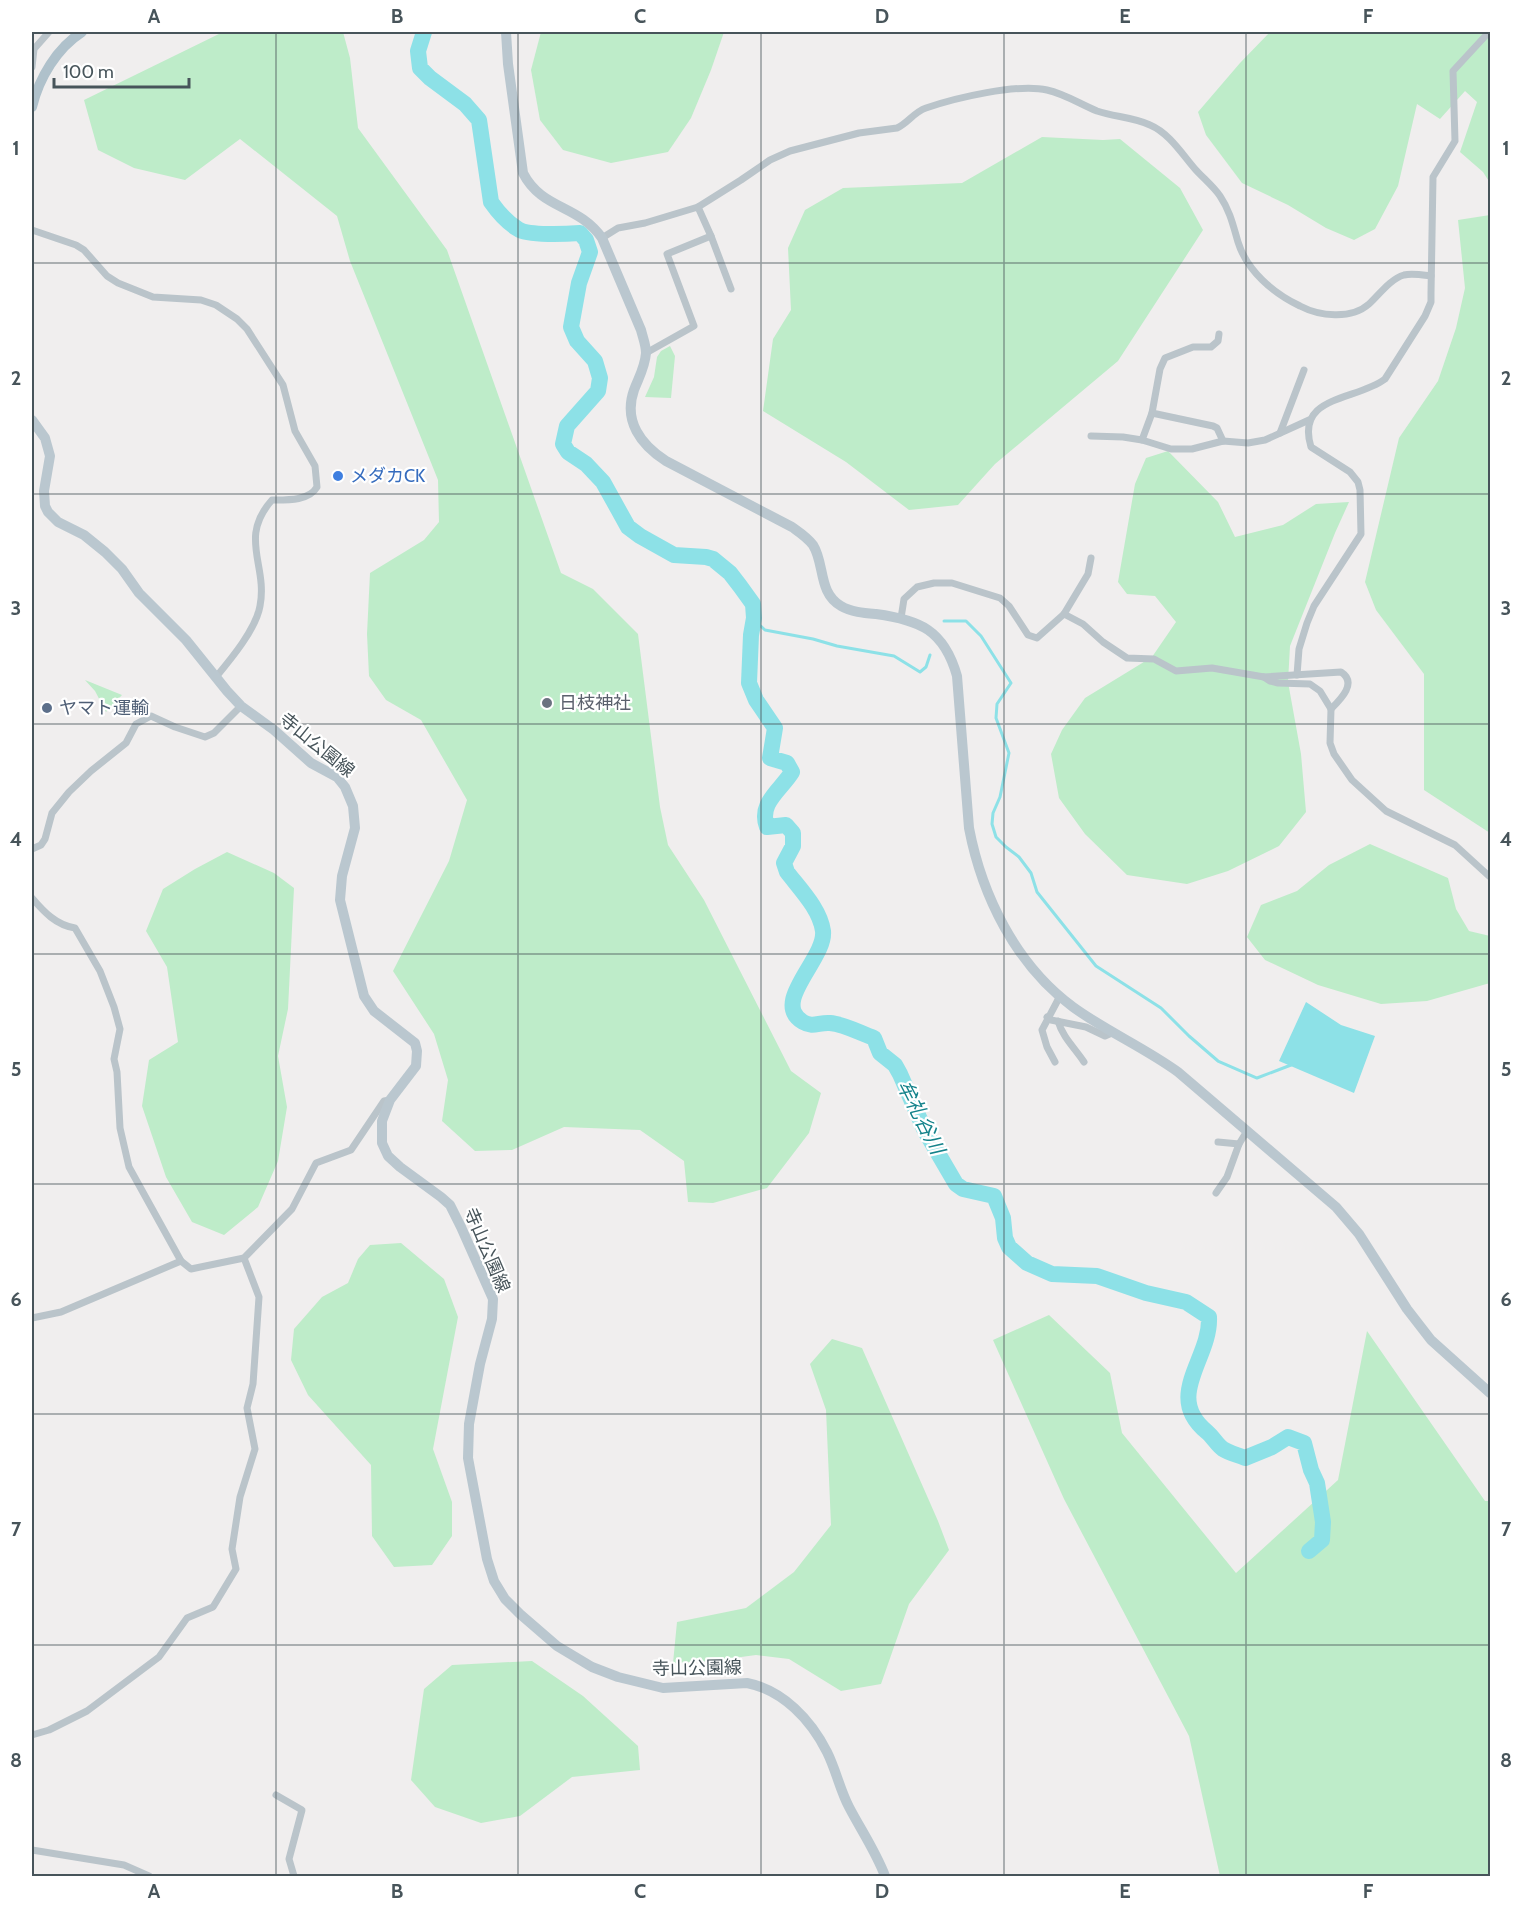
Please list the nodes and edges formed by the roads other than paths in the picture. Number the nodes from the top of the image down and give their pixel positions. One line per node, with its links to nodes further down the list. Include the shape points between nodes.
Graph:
1 (49, 32): 5 (street, via 34,49)
2 (82, 32): 6 (main road, via 46,72)
3 (506, 32): 10 (main road, via 523,173 537,194 580,216)
4 (1489, 32): 11 (street, via 1453,71 1455,141 1433,177)
5 (32, 67)
6 (32, 107)
7 (698, 207): 9 (street); 10 (street, via 618,228); 11 (street, via 790,151 858,133 897,128 919,110 937,104 1000,91 1046,89 1164,133 1219,195 1251,267 1270,286 1300,306 1325,314 1355,312 1403,275)
8 (32, 230): 27 (street, via 76,245 107,276 143,294 201,300 227,311 247,329 283,385 295,431 315,466 317,487 306,497 272,500 260,516 255,533 260,609)
9 (711, 236): 12 (street); 14 (street, via 667,254 694,326)
10 (602, 238): 14 (main road, via 641,330)
11 (1431, 276): 18 (street, via 1428,309 1384,379 1321,406)
12 (731, 289)
13 (1219, 334): 16 (street, via 1211,347 1192,347 1165,358)
14 (646, 353): 25 (main road, via 631,403 634,429 641,441 652,452 803,535 815,550 829,596 839,605 852,611)
15 (1304, 370): 19 (street)
16 (1152, 413): 21 (street); 22 (street, via 1213,426)
17 (32, 420): 27 (main road, 寺山公園線, via 45,438 50,456 44,491 48,512 105,552)
18 (1309, 420): 19 (street); 26 (street, via 1311,447 1350,472 1358,482 1361,534 1314,606 1299,649)
19 (1280, 433): 22 (street, via 1248,443)
20 (1091, 436): 21 (street)
21 (1142, 440): 22 (street, via 1192,449)
22 (1223, 441)
23 (1091, 558): 24 (street, via 1088,573)
24 (1064, 614): 25 (street, via 1037,638 1028,635 1000,598 952,583 934,583 917,587 904,599); 28 (street, via 1127,658 1154,659 1176,671 1212,668)
25 (901, 618): 34 (main road, via 933,634 952,659 959,691 969,828 977,865 1017,949)
26 (1297, 675): 28 (street); 30 (street, via 1345,674 1346,694)
27 (216, 677): 29 (main road, 寺山公園線)
28 (1264, 677): 30 (street, via 1278,683 1310,684 1320,691)
29 (241, 706): 31 (street, via 206,737 151,716 136,724 126,743 57,806 45,839); 40 (main road, 寺山公園線, via 311,763 337,777 351,797 355,828 340,900 364,996 374,1011 415,1044 417,1051 416,1066)
30 (1331, 709): 32 (street, via 1330,743 1352,780 1386,811 1455,845)
31 (32, 849)
32 (1491, 877)
33 (32, 897): 46 (street, via 45,913 64,926 75,928 100,970 120,1029 114,1059 124,1149 129,1167)
34 (1060, 996): 35 (street); 37 (main road)
35 (1047, 1017): 36 (street); 38 (street, via 1042,1030)
36 (1058, 1021): 37 (street, via 1105,1036); 39 (street, via 1062,1034)
37 (1114, 1032): 41 (main road, via 1178,1072)
38 (1055, 1062)
39 (1084, 1062)
40 (390, 1100): 45 (street, via 384,1101 351,1150 316,1163 292,1209); 54 (main road, 寺山公園線, via 381,1130 388,1156 450,1205 493,1299 470,1424 468,1458 487,1559 505,1599 557,1646 618,1677 663,1688 747,1683 782,1697 818,1736 828,1753 848,1805)
41 (1247, 1131): 43 (street); 48 (main road, via 1342,1214 1431,1340)
42 (1218, 1142): 43 (street)
43 (1239, 1144): 44 (street, via 1227,1177)
44 (1216, 1193)
45 (244, 1258): 46 (street, via 190,1269); 49 (street, via 259,1297 253,1384 247,1408 255,1449 240,1497 232,1549 236,1569 213,1607 187,1618 159,1658 87,1712)
46 (180, 1261): 47 (street, via 61,1312)
47 (32, 1318)
48 (1491, 1393)
49 (32, 1735)
50 (276, 1795): 53 (street, via 302,1810 289,1859)
51 (32, 1850): 52 (street, via 124,1865)
52 (149, 1876)
53 (294, 1876)
54 (885, 1876)

